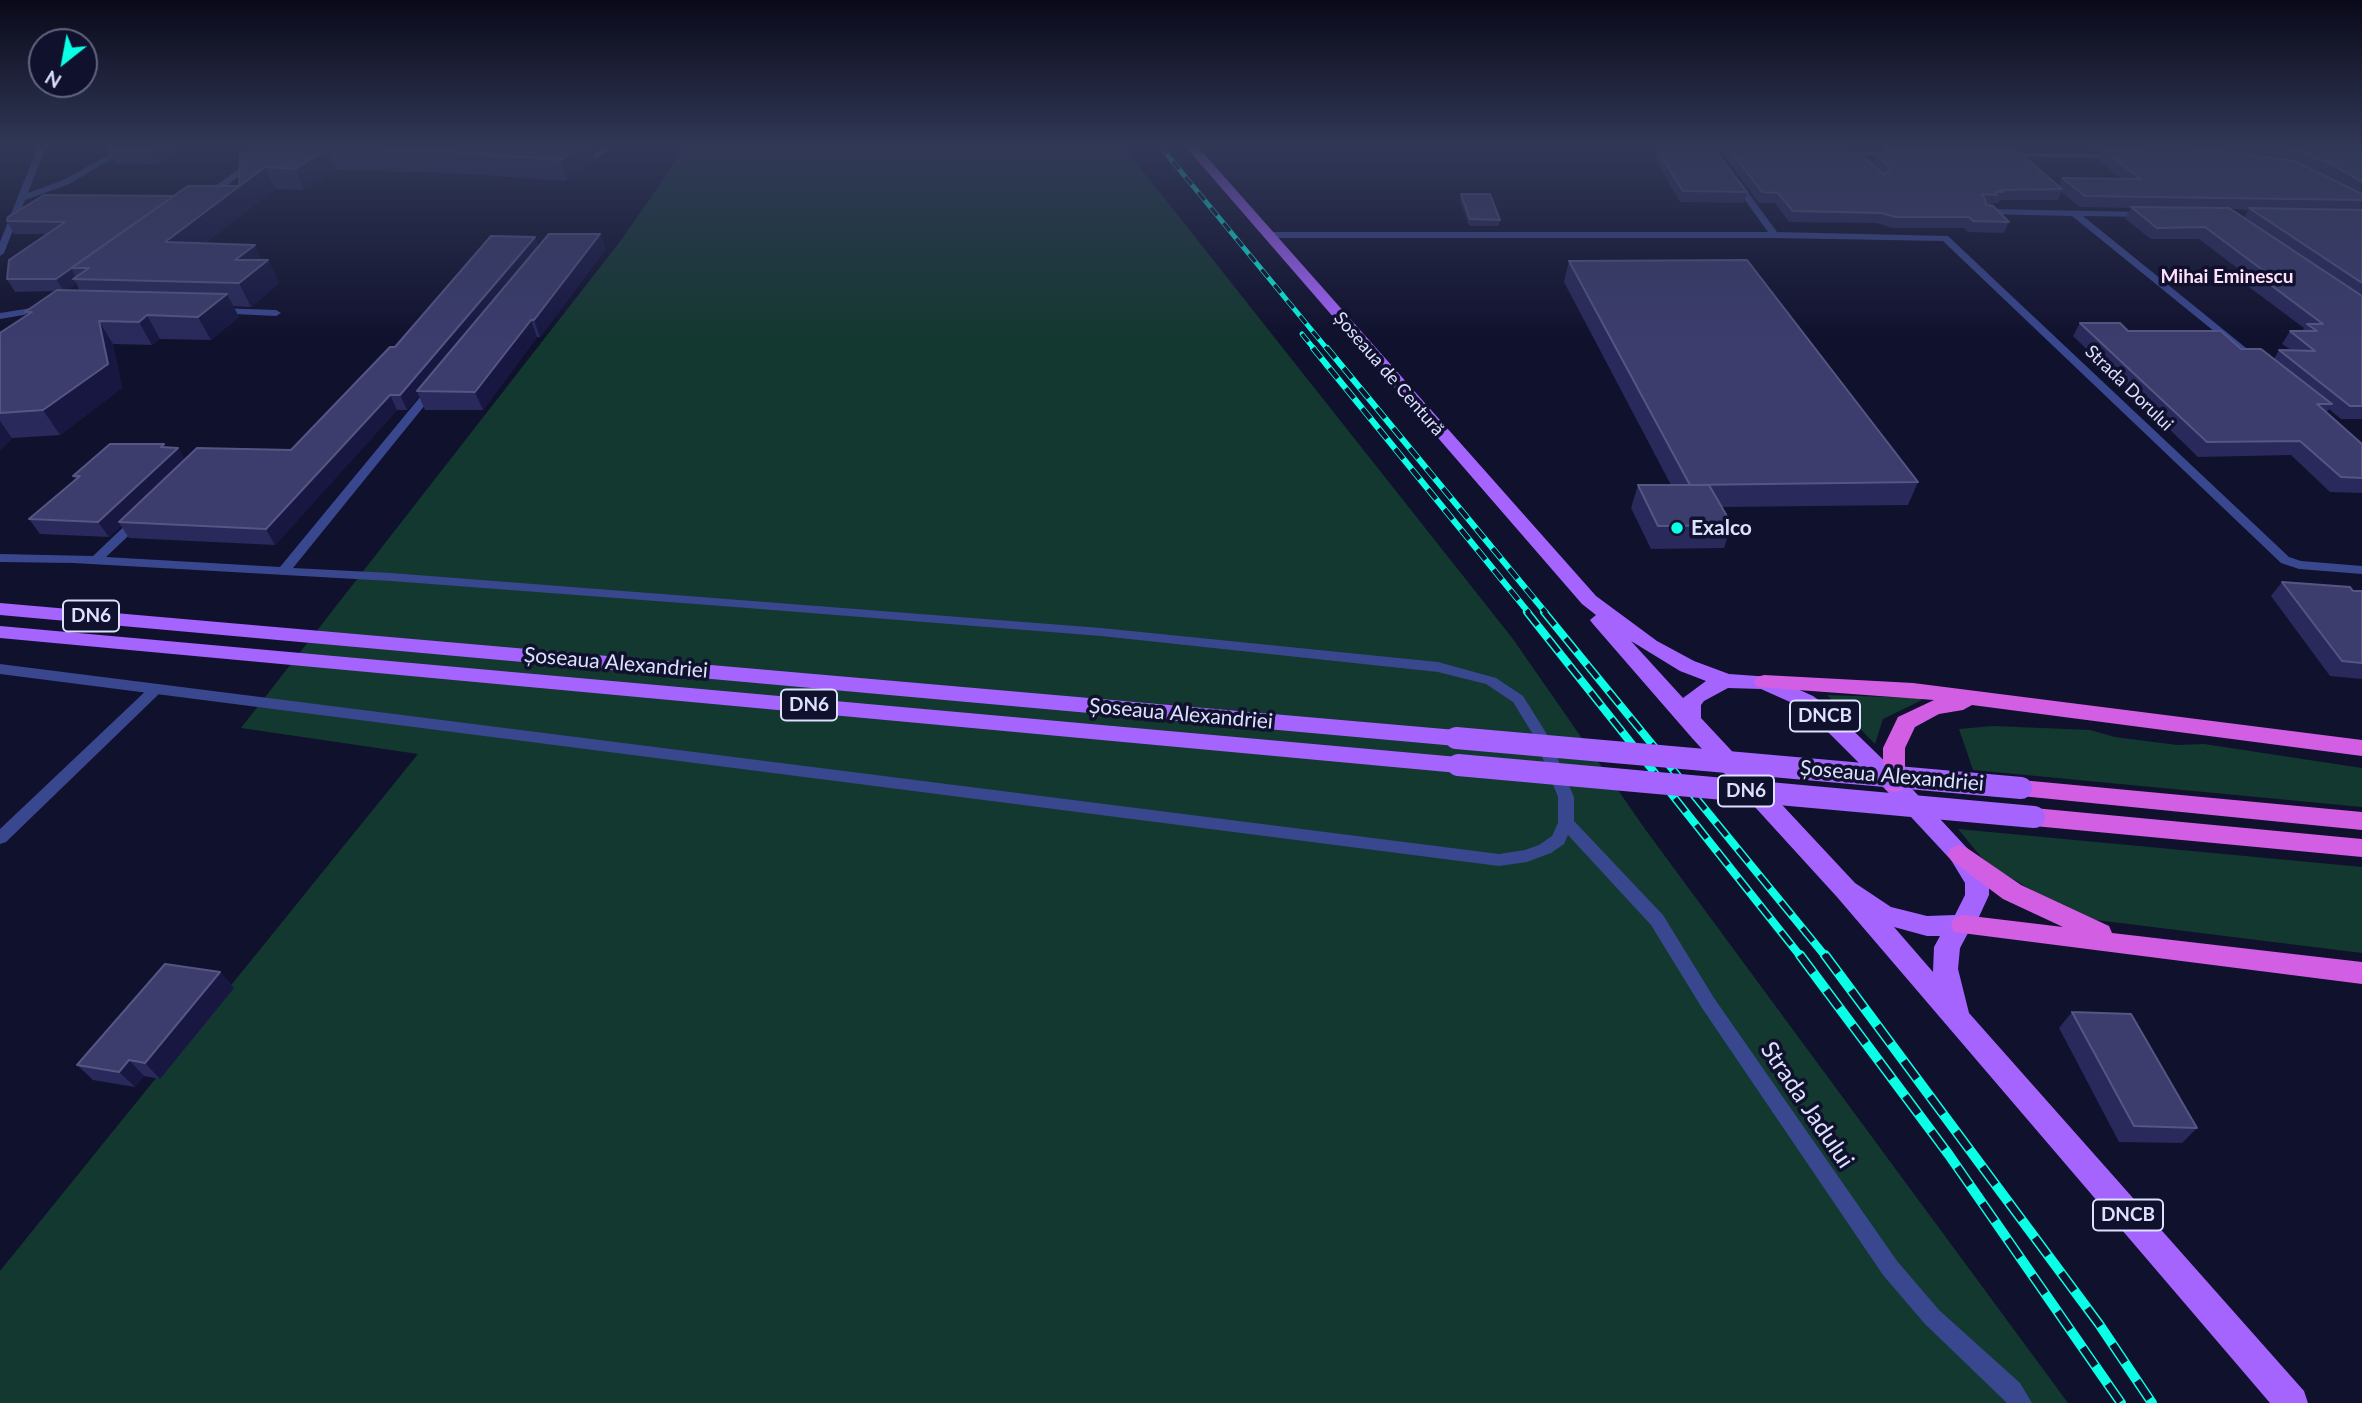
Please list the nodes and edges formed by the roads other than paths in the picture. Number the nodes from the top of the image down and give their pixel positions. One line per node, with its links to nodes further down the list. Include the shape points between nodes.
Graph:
1 (17, 211): 9 (street)
2 (1248, 211): 7 (main road, Șoseaua de Centură / DNCB)
3 (1757, 211): 8 (street)
4 (1986, 212): 5 (street)
5 (2074, 214): 6 (street); 14 (street)
6 (2154, 214)
7 (1268, 235): 8 (street); 21 (main road, Șoseaua de Centură / DNCB)
8 (1774, 235): 20 (street, Strada Dorului, via 1945,238 2290,563)
9 (0, 253)
10 (208, 311): 11 (street)
11 (276, 313)
12 (0, 316): 13 (street, via 56,307)
13 (34, 323)
14 (2262, 365)
15 (443, 377): 19 (street)
16 (146, 512): 18 (street)
17 (0, 558): 18 (street)
18 (96, 560): 19 (street)
19 (284, 570): 35 (street, via 971,621 1457,671 1491,681 1527,709 1566,797)
20 (2362, 570)
21 (1589, 600): 25 (main road, Șoseaua de Centură / DNCB, via 1650,646); 29 (main road, Șoseaua de Centură / DNCB, via 1599,618)
22 (0, 609): 32 (main road, Șoseaua Alexandriei / DN6, bridge)
23 (0, 632): 33 (main road, Șoseaua Alexandriei / DN6, bridge)
24 (0, 669): 27 (street)
25 (1727, 681): 26 (main road, Șoseaua de Centură / DNCB); 29 (main road, Șoseaua de Centură / DNCB, via 1697,696 1690,705)
26 (1764, 682): 28 (highway, via 1913,690); 31 (main road, Șoseaua de Centură / DNCB, via 1788,691 1823,714)
27 (156, 689): 35 (street, via 1499,860 1545,849 1558,840); 36 (street)
28 (1986, 700): 30 (highway); 31 (highway, via 1934,708 1906,722 1894,748)
29 (1690, 719): 39 (main road, Șoseaua de Centură / DNCB)
30 (2362, 748)
31 (1894, 784): 38 (main road, Șoseaua de Centură / DNCB)
32 (2021, 788): 34 (highway, Șoseaua Alexandriei / DN6)
33 (2034, 817): 37 (highway, Șoseaua Alexandriei / DN6)
34 (2362, 821)
35 (1566, 823): 44 (street, Strada Jadului, via 1657,920 1708,1003 1890,1268 1932,1317)
36 (0, 838)
37 (2362, 848)
38 (1959, 854): 40 (main road, Șoseaua de Centură / DNCB, via 1977,882 1977,895); 41 (highway, via 2033,904)
39 (1846, 890): 40 (main road, Șoseaua de Centură / DNCB, via 1867,907 1907,922); 43 (main road, Șoseaua de Centură / DNCB)
40 (1961, 926): 41 (highway); 43 (main road, Șoseaua de Centură / DNCB, via 1947,947 1945,969 1953,1007)
41 (2124, 943): 42 (highway)
42 (2362, 973)
43 (1964, 1028): 45 (main road, Șoseaua de Centură / DNCB)
44 (2021, 1403)
45 (2292, 1403)

